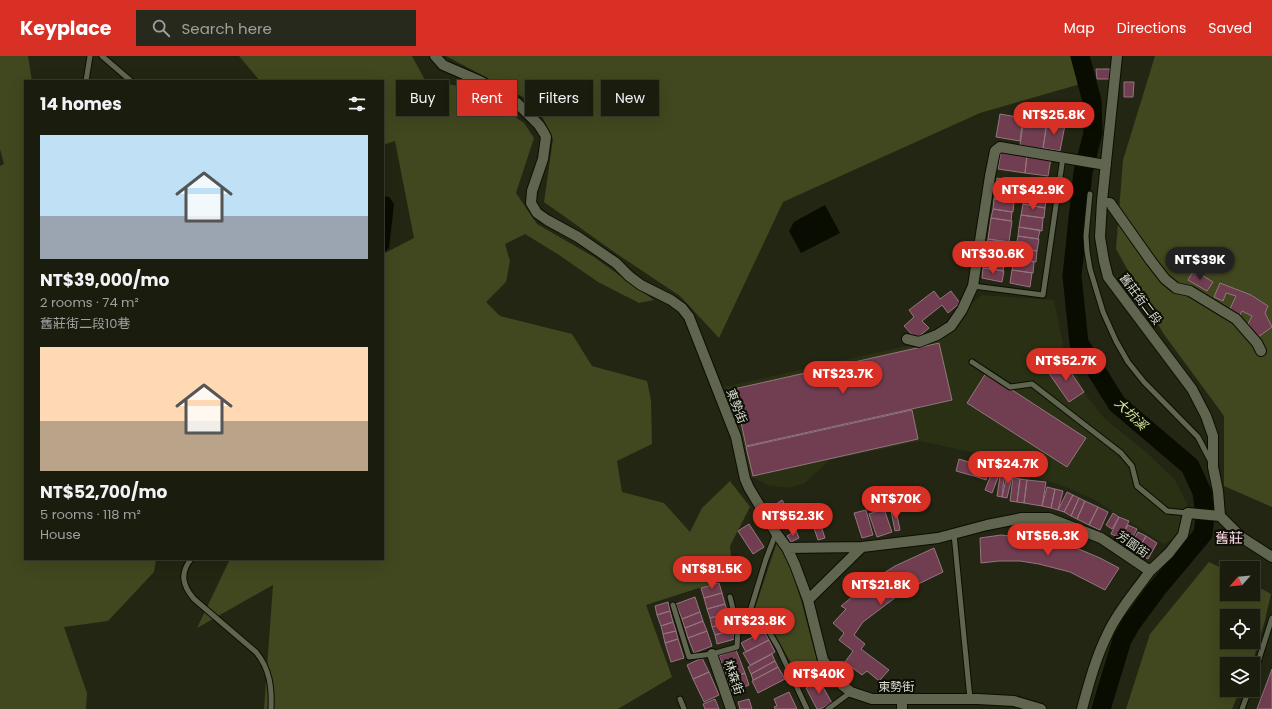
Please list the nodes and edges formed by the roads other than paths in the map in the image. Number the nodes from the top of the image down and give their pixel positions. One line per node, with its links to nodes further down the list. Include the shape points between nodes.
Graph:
1 (90, 56): 5 (lane)
2 (102, 56): 6 (lane)
3 (435, 56): 18 (street, 東勢街, via 443,65 510,98 539,125 546,136 543,158 532,191 531,203 537,213 616,263 641,285 671,300 689,317 736,437 747,483)
4 (1117, 56): 8 (street, 舊莊街二段)
5 (86, 80)
6 (130, 80)
7 (1067, 158): 8 (street); 11 (lane, via 1043,295); 11 (street, via 1000,146 995,151)
8 (1101, 164): 10 (street, 舊莊街二段)
9 (1090, 194): 15 (lane, via 1086,251 1103,312 1116,341 1144,382 1198,437)
10 (1102, 201): 13 (street, via 1110,203 1165,279 1176,288 1190,291 1236,318); 15 (street, 舊莊街二段, via 1100,237 1108,277 1192,389 1213,436)
11 (973, 286): 12 (street, via 951,326 926,340 919,342)
12 (907, 339)
13 (1261, 351)
14 (972, 362): 16 (lane, via 1010,387 1032,384 1121,453 1132,466 1137,486 1167,511)
15 (1213, 467): 17 (street, 舊莊街二段, via 1218,491)
16 (1190, 513): 17 (street); 24 (street, via 1183,534 1169,553)
17 (1216, 516): 22 (street, via 1241,537)
18 (776, 533): 21 (street, 東勢街); 39 (lane, via 750,608 753,618 768,630 778,647)
19 (954, 534): 20 (street, 芳園街); 24 (street, 芳園街, via 1022,518 1049,518 1101,538); 34 (lane)
20 (862, 547): 21 (street, 芳園街); 26 (street)
21 (786, 548): 26 (street, 東勢街)
22 (1272, 557)
23 (190, 560): 36 (lane, via 184,570 188,592 263,661 271,689)
24 (1150, 571): 42 (street, 芳園街, via 1108,631 1093,669)
25 (730, 597): 29 (lane, via 738,629 737,648)
26 (808, 600): 31 (street, 東勢街, via 823,660)
27 (673, 605): 29 (lane, via 689,657)
28 (1272, 618): 30 (lane)
29 (712, 654): 38 (street, 林森街)
30 (1260, 657)
31 (850, 692): 35 (street, 東勢街); 40 (lane)
32 (1246, 697): 43 (lane)
33 (680, 699): 37 (lane)
34 (970, 699): 35 (street, 東勢街); 41 (street, 東勢街, via 1014,701)
35 (902, 704)
36 (271, 709)
37 (684, 709)
38 (731, 709)
39 (807, 709)
40 (828, 709)
41 (1040, 709)
42 (1082, 709)
43 (1242, 709)

